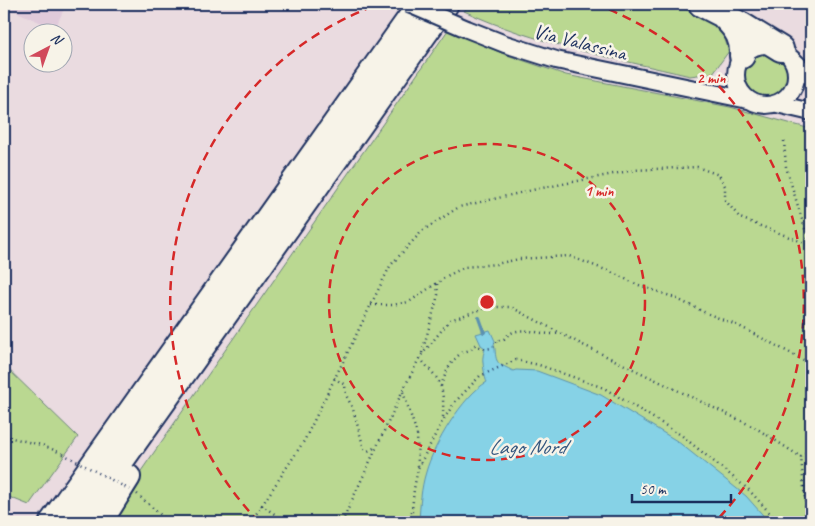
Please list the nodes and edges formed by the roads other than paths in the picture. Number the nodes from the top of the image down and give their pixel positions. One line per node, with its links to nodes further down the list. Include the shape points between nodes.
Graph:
1 (446, 4): 12 (highway)
2 (701, 4): 4 (highway)
3 (414, 6): 8 (street, Via Valassina, bridge, via 505,44 556,60); 13 (highway)
4 (724, 16): 5 (highway, via 762,36); 6 (highway, via 742,41)
5 (786, 54): 6 (street, via 768,45 758,46); 7 (street); 10 (street, via 796,75 794,87)
6 (739, 62): 8 (street, Via Valassina, via 720,84 705,88); 9 (street, via 737,86)
7 (811, 77)
8 (689, 87): 9 (street, Via Valassina)
9 (748, 100): 10 (street, via 764,106)
10 (777, 104): 11 (street)
11 (811, 112)
12 (276, 243): 14 (highway); 15 (highway, via 272,268 154,437)
13 (52, 522)
14 (78, 522)
15 (100, 522)

